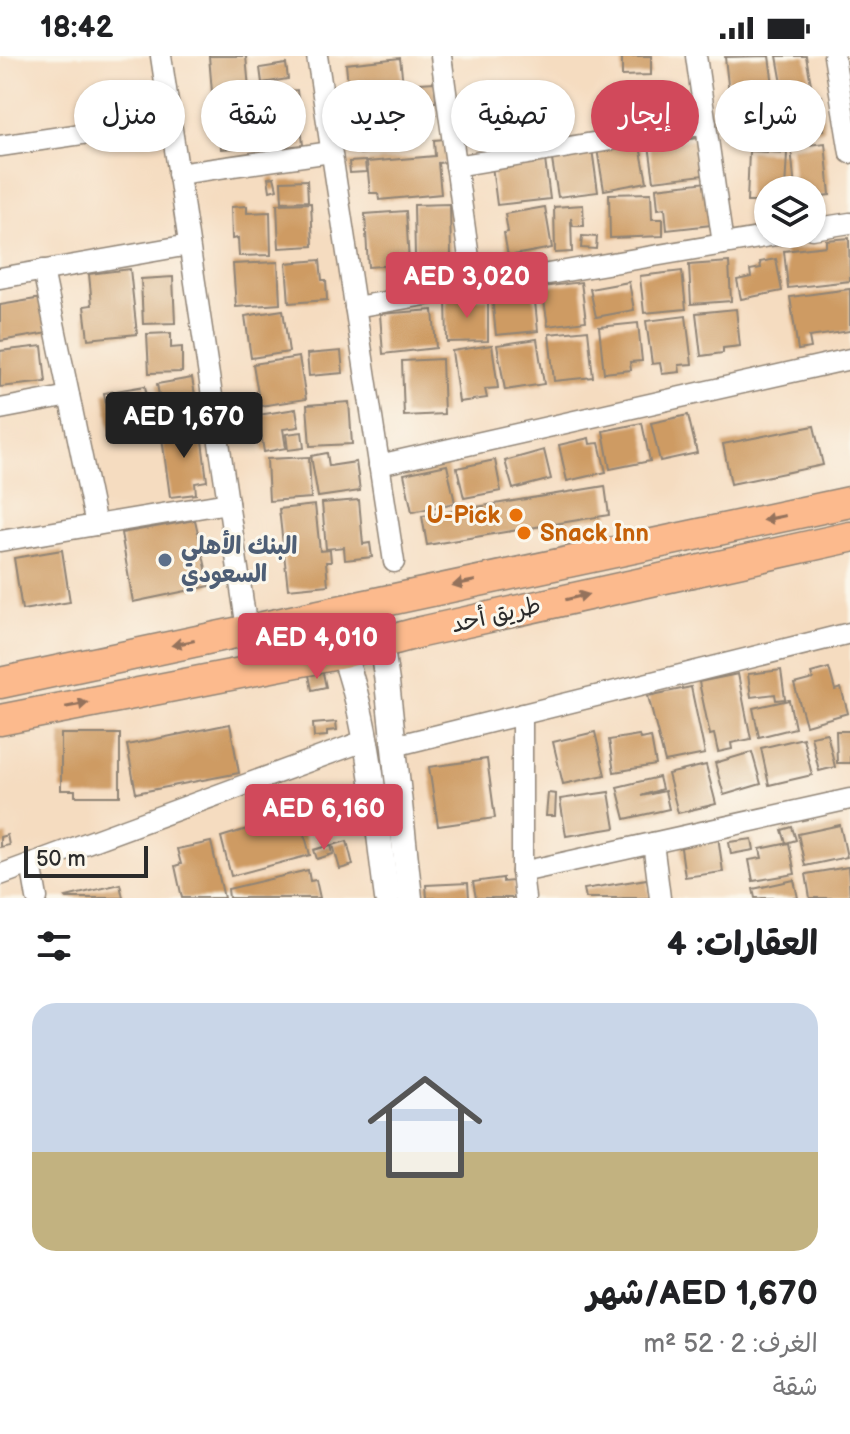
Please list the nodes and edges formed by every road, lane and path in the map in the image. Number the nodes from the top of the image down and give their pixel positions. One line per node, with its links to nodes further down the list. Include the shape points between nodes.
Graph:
1 (161, 56): 6 (street)
2 (317, 56): 7 (street)
3 (441, 56): 14 (street)
4 (696, 56): 8 (street)
5 (834, 56): 13 (street)
6 (164, 80)
7 (322, 90)
8 (706, 124): 14 (street); 19 (street)
9 (74, 135): 10 (street)
10 (0, 146)
11 (175, 152): 15 (street)
12 (331, 152): 15 (street); 24 (street)
13 (850, 153)
14 (456, 166): 23 (street)
15 (178, 174): 20 (street)
16 (850, 223): 17 (street)
17 (826, 227)
18 (754, 239): 19 (street)
19 (723, 244): 23 (street)
20 (189, 245): 21 (street); 30 (street)
21 (43, 270): 22 (street); 26 (street)
22 (0, 278)
23 (473, 287): 24 (street)
24 (355, 307): 28 (street)
25 (850, 359): 28 (street)
26 (69, 396): 27 (street); 31 (street)
27 (0, 409)
28 (379, 465): 34 (street)
29 (850, 502): 35 (main road, طريق أحد, one-way to 35)
30 (228, 503): 31 (street); 35 (street)
31 (96, 525): 33 (street)
32 (850, 537): 37 (main road, طريق أحد, one-way to 32)
33 (0, 541)
34 (394, 562)
35 (247, 629): 39 (main road, طريق أحد, one-way to 39)
36 (850, 633): 40 (street)
37 (381, 642): 38 (main road, طريق أحد); 43 (street)
38 (343, 653): 41 (main road, طريق أحد, one-way to 38); 42 (street)
39 (0, 683)
40 (522, 714): 43 (street); 47 (street)
41 (6, 720)
42 (364, 741): 46 (street); 50 (street)
43 (394, 746): 51 (street)
44 (850, 799): 45 (street)
45 (653, 843): 47 (street); 53 (street)
46 (31, 863): 48 (street); 49 (street)
47 (522, 872): 52 (street)
48 (0, 875)
49 (37, 898)
50 (387, 898)
51 (410, 898)
52 (525, 898)
53 (660, 898)

